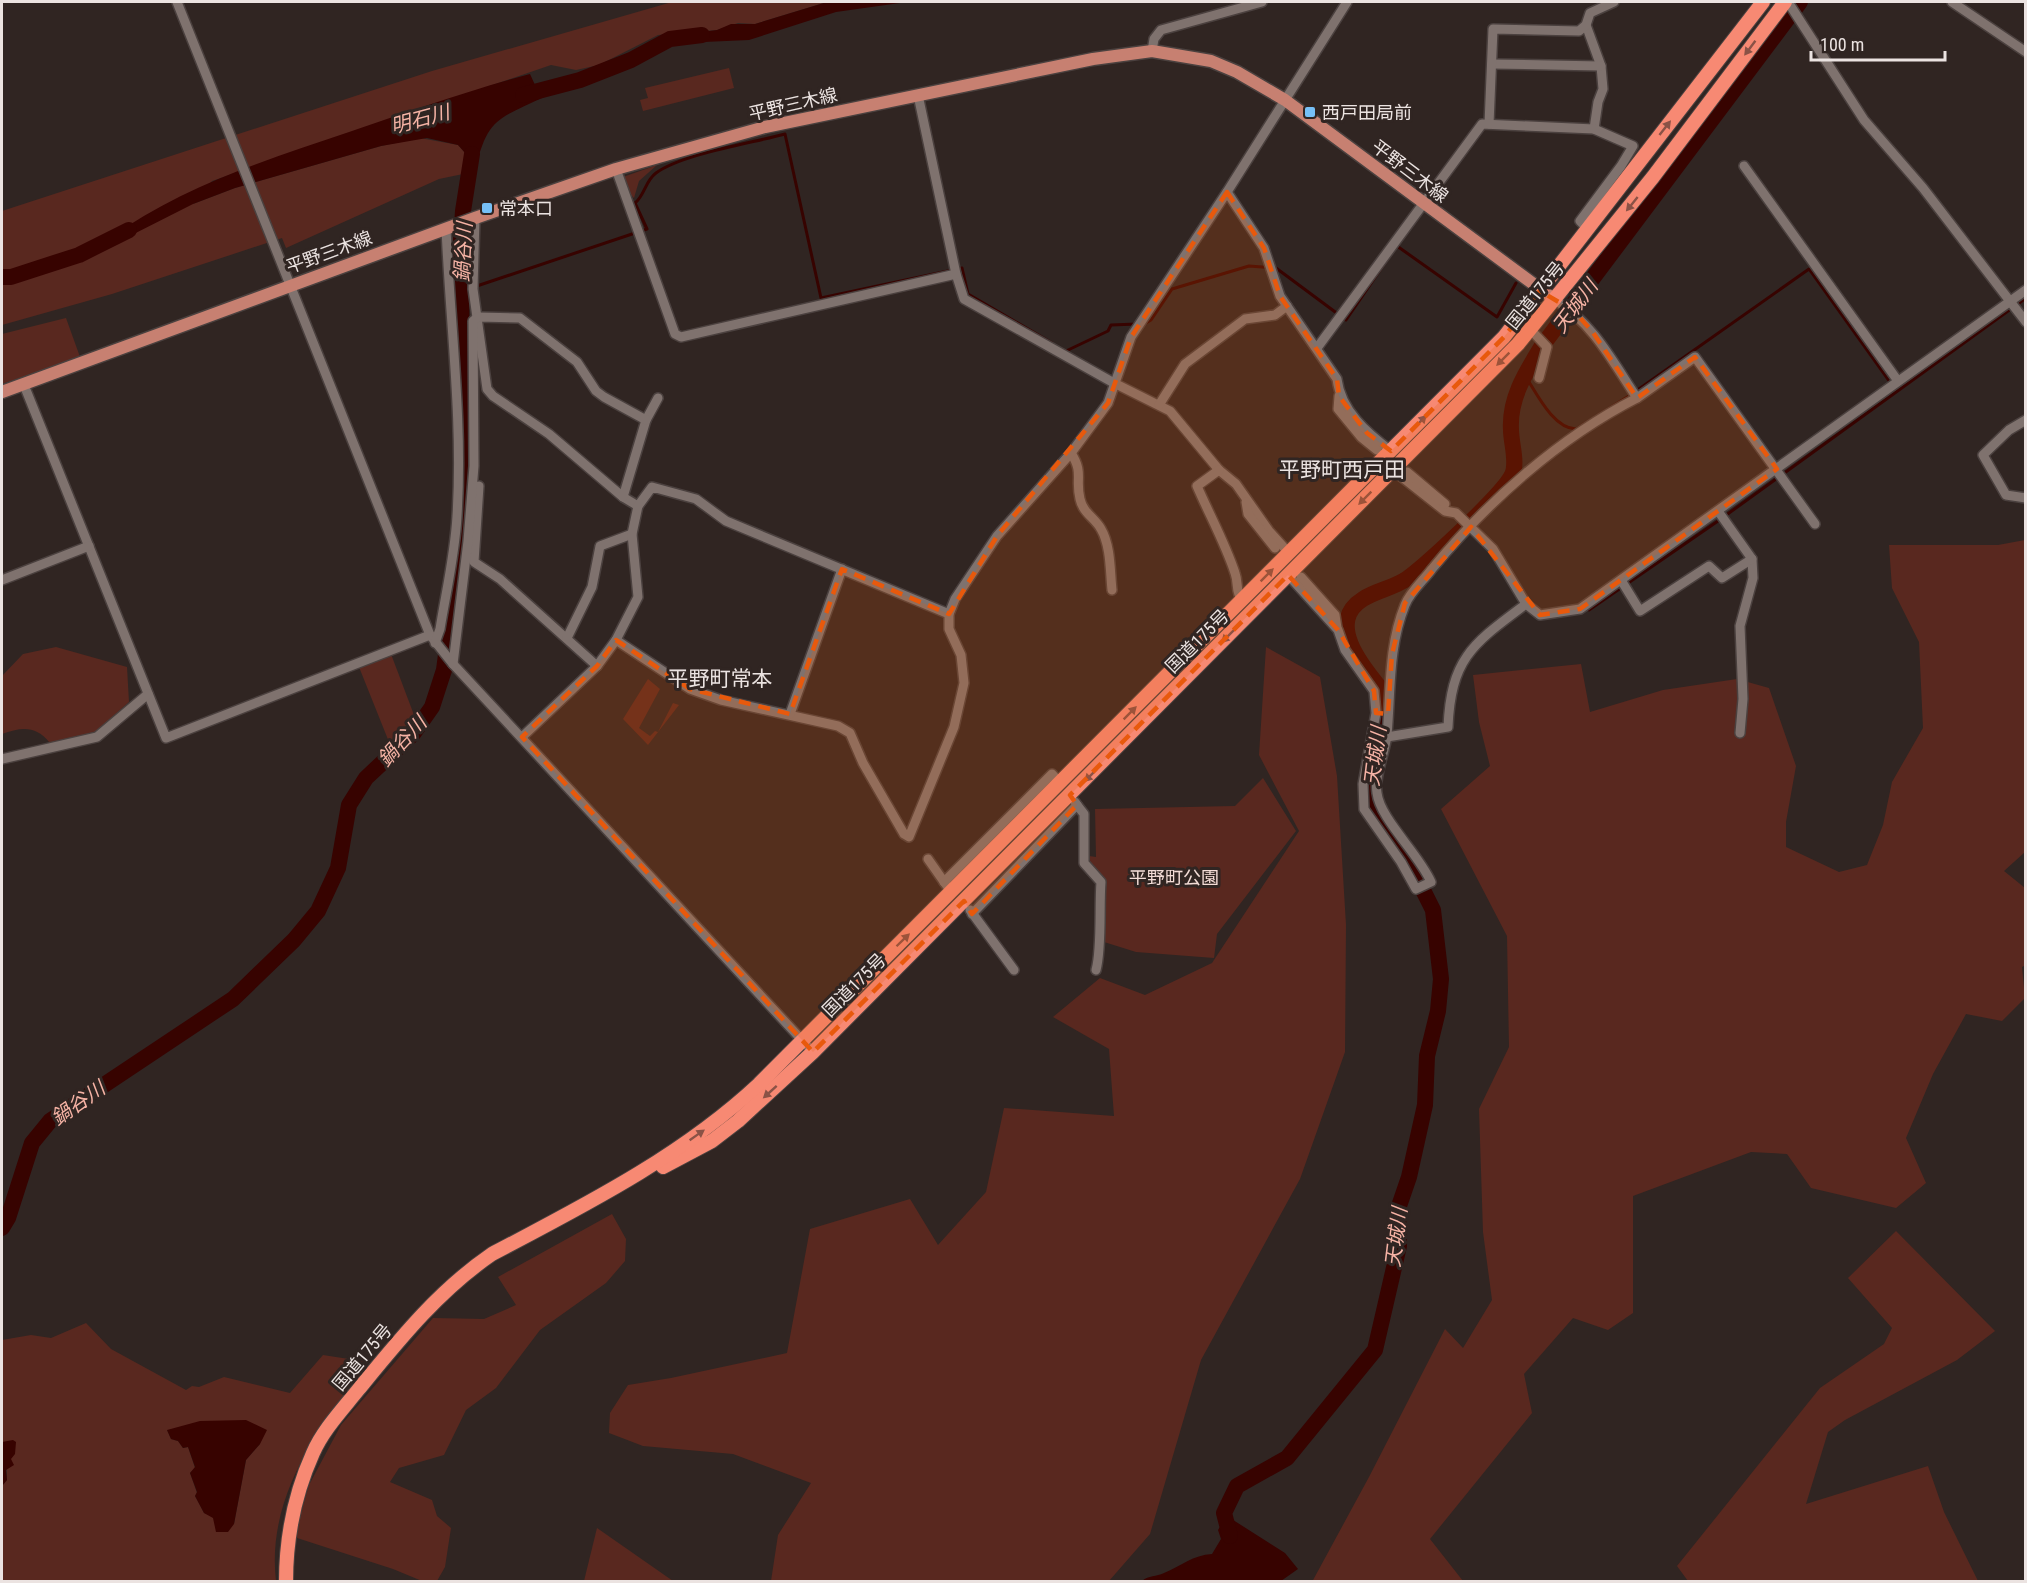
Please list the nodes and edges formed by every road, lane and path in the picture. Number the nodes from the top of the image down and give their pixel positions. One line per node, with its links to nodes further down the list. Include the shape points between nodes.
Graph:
1 (177, 2): 25 (street)
2 (1262, 2): 9 (street, via 1161,30)
3 (1347, 2): 14 (street)
4 (1614, 2): 8 (street, via 1590,13)
5 (1763, 2): 23 (highway, 国道175号, one-way to 5)
6 (1786, 2): 28 (highway, 国道175号, one-way to 28); 29 (street, via 1864,120 1923,188)
7 (1952, 2): 10 (street)
8 (1586, 25): 11 (street, via 1579,31 1493,29); 12 (street)
9 (1152, 51): 13 (main road, 平野三木線, via 1093,59); 14 (main road, 平野三木線, via 1211,62)
10 (2025, 52)
11 (1492, 64): 12 (street); 15 (street)
12 (1601, 66): 16 (street, via 1603,89)
13 (918, 95): 18 (main road, 平野三木線, via 765,127); 24 (street)
14 (1285, 100): 19 (street); 20 (main road, 平野三木線)
15 (1489, 124): 16 (street); 20 (street, via 1482,124)
16 (1594, 129): 23 (street, via 1633,146 1580,221)
17 (1744, 166): 36 (street)
18 (616, 169): 21 (main road, 平野三木線); 24 (street, via 675,334 681,337)
19 (1227, 192): 30 (street, via 1264,248); 37 (street, via 1131,337)
20 (1424, 203): 27 (main road, 平野三木線); 34 (street)
21 (473, 219): 22 (main road, 平野三木線); 31 (street, via 473,289)
22 (449, 227): 25 (main road, 平野三木線); 48 (street)
23 (1587, 228): 27 (highway, 国道175号)
24 (956, 274): 37 (street, via 964,299)
25 (291, 285): 38 (main road, 平野三木線); 74 (street)
26 (2025, 290): 29 (street)
27 (1540, 291): 28 (main road, 平野三木線); 46 (highway, 国道175号, one-way to 27, via 1504,337)
28 (1555, 300): 33 (highway, 国道175号); 42 (street, via 1574,311 1592,331)
29 (2010, 301): 32 (street); 36 (street)
30 (1287, 306): 34 (street); 43 (street, via 1275,315 1245,319 1185,364)
31 (478, 317): 44 (street, via 520,318 577,362 596,391); 49 (street, via 473,321); 53 (street, via 487,389 549,434)
32 (2025, 322)
33 (1530, 329): 35 (street, via 1547,347); 52 (highway, 国道175号, one-way to 52)
34 (1317, 348): 40 (street, via 1338,379)
35 (1539, 378)
36 (1898, 381): 50 (street)
37 (1114, 383): 43 (street); 47 (street, via 1108,404)
38 (24, 384): 39 (main road, 平野三木線); 61 (street)
39 (2, 392)
40 (1339, 396): 46 (street); 46 (street, via 1338,409 1360,437)
41 (658, 398): 44 (street)
42 (1637, 398): 50 (street, via 1695,357); 59 (street, via 1602,416 1523,474)
43 (1159, 405): 51 (street, via 1170,411)
44 (646, 420): 53 (street)
45 (2025, 420): 54 (street, via 1983,455 2006,495)
46 (1384, 451): 63 (highway, 国道175号)
47 (1071, 453): 69 (street, via 1079,465 1080,499 1088,517 1101,529 1108,551); 72 (street, via 997,536)
48 (457, 464): 49 (street); 74 (street, via 457,517 440,629)
49 (474, 466): 73 (street, via 479,479 474,562 500,579); 76 (street)
50 (1777, 469): 57 (street); 58 (street)
51 (1219, 470): 55 (street); 70 (street, via 1197,486 1216,531 1225,542 1237,576 1236,593)
52 (1400, 471): 59 (street, via 1445,511 1456,513); 66 (highway, 国道175号, one-way to 66)
53 (623, 497): 56 (street)
54 (2025, 498)
55 (1246, 499): 62 (street, via 1248,514); 63 (street)
56 (638, 506): 60 (street); 65 (street, via 652,487 696,499 726,521)
57 (1718, 511): 64 (street); 68 (street)
58 (1815, 524)
59 (1471, 527): 71 (street, via 1493,549); 81 (street, via 1405,603 1392,654)
60 (632, 534): 73 (street, via 600,546 592,587); 75 (street, via 638,597)
61 (89, 546): 67 (street); 78 (street)
62 (1275, 548)
63 (1289, 553): 70 (highway, 国道175号, one-way to 63)
64 (1752, 559): 68 (street, via 1722,578 1709,566 1640,611); 82 (street, via 1754,578 1740,626)
65 (842, 569): 72 (street); 80 (street)
66 (1295, 576): 79 (street, via 1338,630 1345,650 1374,691); 86 (highway, 国道175号, one-way to 86)
67 (2, 580)
68 (1621, 580): 71 (street, via 1580,609 1540,615)
69 (1112, 590)
70 (1242, 600): 88 (highway, 国道175号, one-way to 70)
71 (1527, 604): 84 (street, via 1478,641 1462,660 1449,696 1448,727)
72 (949, 614): 80 (street, via 949,629 961,655 964,683 954,727 909,837 863,763 850,733 838,726)
73 (567, 638): 77 (street)
74 (432, 639): 76 (street); 78 (street, via 166,738)
75 (616, 640): 77 (street); 80 (street, via 690,689 721,700)
76 (453, 664): 83 (street)
77 (597, 666): 83 (street)
78 (148, 694): 85 (street, via 97,737)
79 (1376, 713): 81 (street); 84 (street, via 1363,784 1364,809 1416,889 1431,882 1380,806 1376,792)
80 (790, 714)
81 (1388, 714): 84 (street)
82 (1740, 733)
83 (522, 737): 92 (street)
84 (1387, 737)
85 (2, 759)
86 (1074, 800): 88 (highway, 国道175号); 89 (street); 91 (street, via 1084,814 1084,863 1101,882 1100,957)
87 (928, 859): 88 (street)
88 (954, 892): 89 (street); 92 (highway, 国道175号, one-way to 88); 93 (highway, 国道175号)
89 (972, 914): 90 (street)
90 (1014, 970)
91 (1096, 970)
92 (802, 1041): 93 (street); 94 (highway, 国道175号, one-way to 92, via 668,1155 730,1112)
93 (813, 1053): 94 (highway, 国道175号, one-way to 94, via 712,1141)
94 (557, 1220): 95 (highway, 国道175号, via 464,1273 404,1335 333,1421 313,1451 293,1510)
95 (286, 1581)

